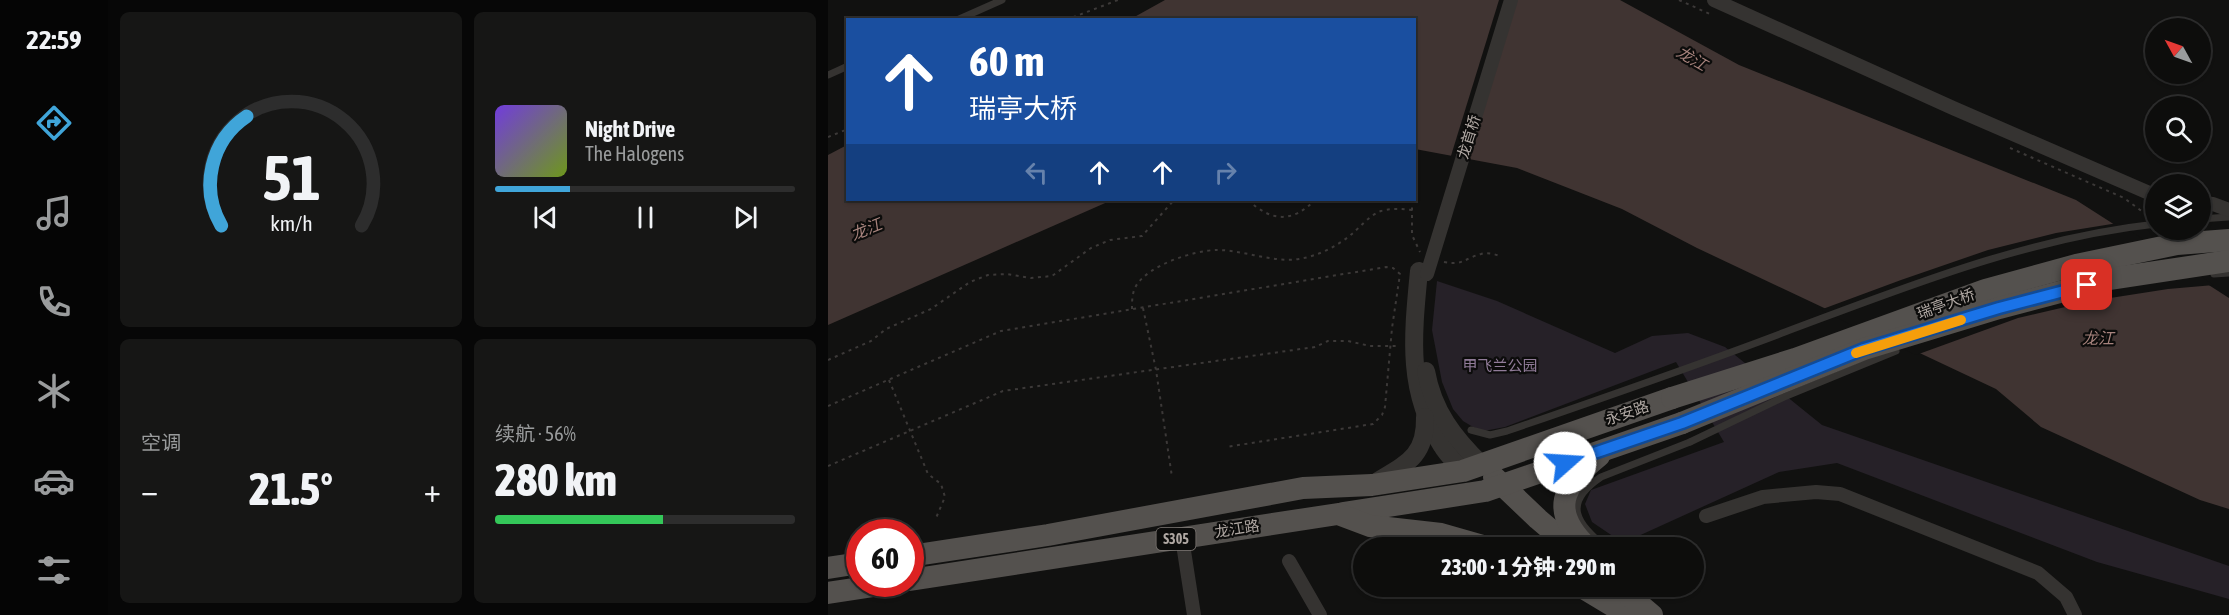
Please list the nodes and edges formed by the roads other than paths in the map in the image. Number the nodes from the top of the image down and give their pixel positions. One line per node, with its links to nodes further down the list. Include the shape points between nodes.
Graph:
1 (1002, 0): 5 (lane)
2 (1503, 0): 16 (street, 龙首桥)
3 (1511, 0): 16 (street, 龙首桥, bridge)
4 (1714, 0): 8 (street)
5 (962, 18)
6 (846, 67): 7 (lane)
7 (828, 75)
8 (2145, 191)
9 (2211, 204): 10 (street)
10 (2229, 210)
11 (2229, 217): 12 (lane)
12 (2211, 218)
13 (2145, 225): 22 (lane, via 1991,258 1905,288)
14 (2229, 240): 22 (main road, 瑞亭大桥, bridge, via 2177,244 2076,265 1985,290 1795,358)
15 (2229, 261): 25 (main road, 瑞亭大桥, bridge, via 2109,279 1864,349)
16 (1423, 273): 23 (street, via 1413,345 1415,376); 27 (street, via 1427,375 1445,423)
17 (2229, 273): 18 (lane, bridge)
18 (2207, 275)
19 (2186, 276): 20 (lane, bridge, via 2088,290 2014,308)
20 (1915, 342)
21 (1905, 347): 25 (lane, bridge)
22 (1668, 388): 24 (lane, via 1490,435); 27 (main road, 永安路)
23 (1425, 412): 27 (street, via 1442,447); 28 (street, via 1424,442 1416,454 1403,467)
24 (1471, 430)
25 (1686, 433): 26 (main road, 永安路); 36 (lane, via 1588,485 1577,511 1579,520)
26 (1609, 448): 29 (main road, 永安路); 35 (main road, via 1578,473 1568,488 1564,503)
27 (1472, 468): 28 (main road, 永安路); 29 (main road)
28 (1372, 485): 38 (main road, 龙江路 / S305, via 1303,488)
29 (1493, 488): 30 (main road, 永安路); 33 (main road); 34 (main road)
30 (1338, 514): 32 (main road, 龙江路 / S305, via 1370,526); 37 (main road, 龙江路 / S305)
31 (1706, 516): 52 (street, via 1763,497 1840,494 2038,573 2066,597)
32 (1452, 537)
33 (1539, 537)
34 (1558, 537)
35 (1577, 537)
36 (1593, 537)
37 (1182, 538): 42 (main road, 龙江路 / S305); 49 (street)
38 (924, 554)
39 (1289, 561): 50 (street)
40 (846, 565): 41 (main road)
41 (828, 568)
42 (924, 578)
43 (846, 590): 44 (main road)
44 (828, 593)
45 (1599, 597): 48 (main road)
46 (1607, 597): 48 (main road)
47 (1631, 597): 51 (main road)
48 (1624, 612)
49 (1194, 615)
50 (1320, 615)
51 (1652, 615)
52 (2075, 615)

